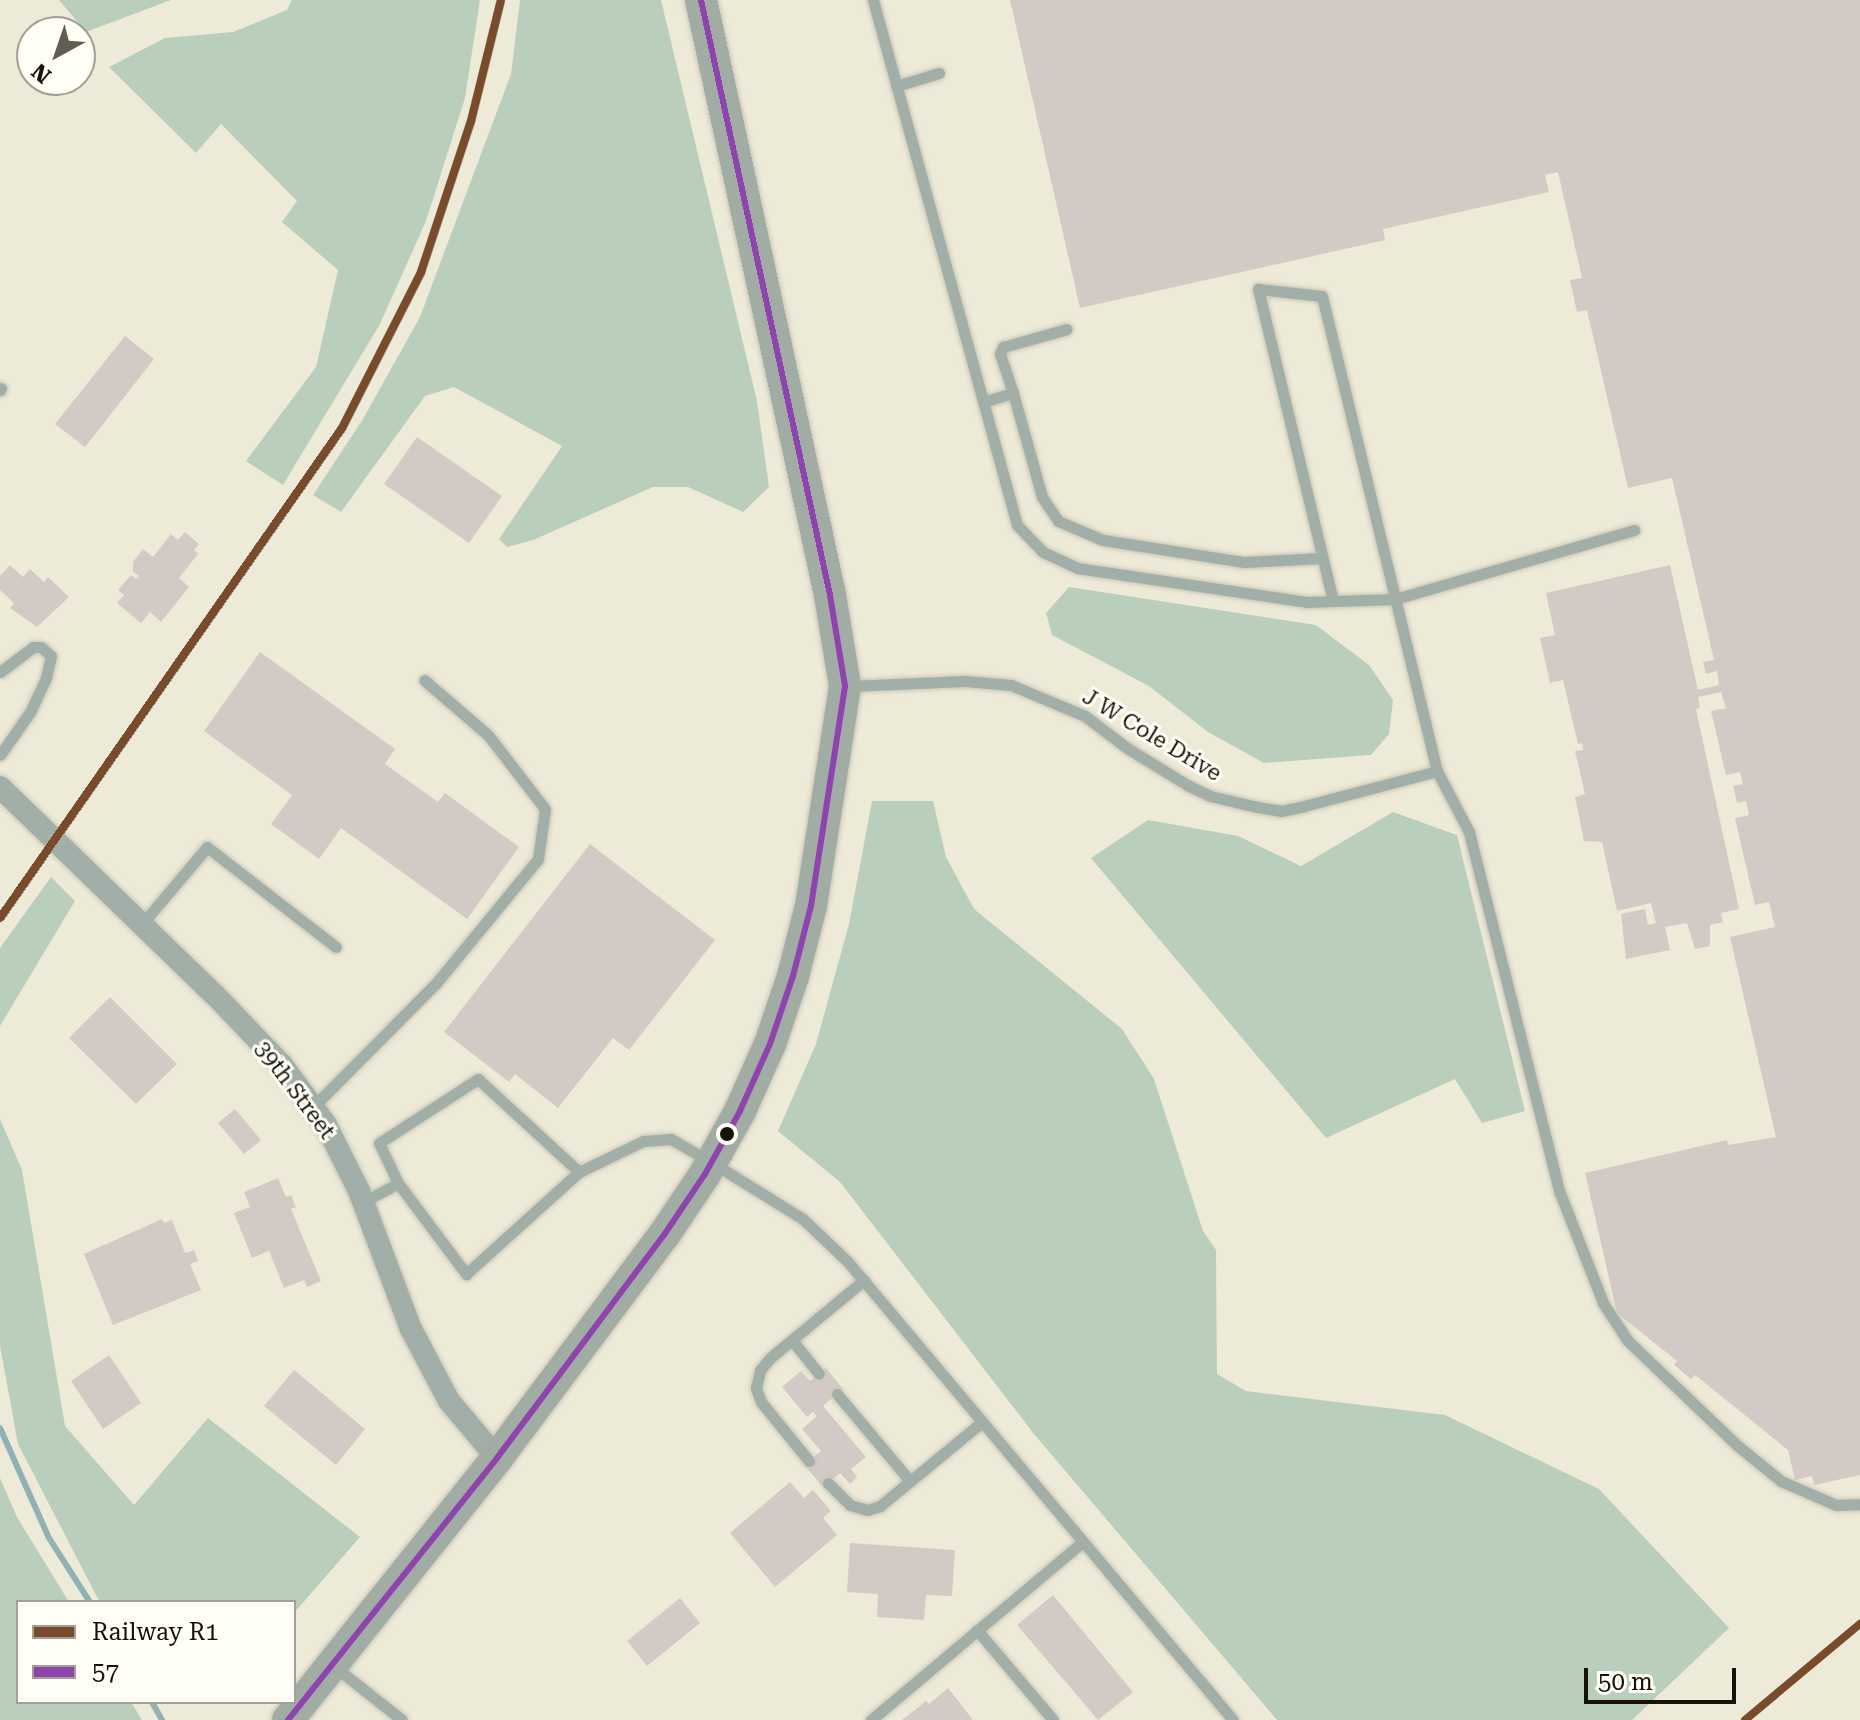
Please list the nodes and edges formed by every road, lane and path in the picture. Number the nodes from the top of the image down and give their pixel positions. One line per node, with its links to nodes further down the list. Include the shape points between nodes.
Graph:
1 (701, 0): 14 (street, via 827,579)
2 (873, 0): 4 (lane)
3 (939, 73): 4 (lane)
4 (896, 86): 7 (lane)
5 (1067, 329): 6 (lane, via 1003,347 1000,354)
6 (1013, 393): 7 (lane); 9 (lane, via 1042,497 1058,521 1103,540 1244,562)
7 (983, 402): 11 (lane, via 1017,525 1043,552 1077,568 1307,602)
8 (1634, 530): 10 (lane)
9 (1322, 558): 10 (lane, via 1258,289 1322,296); 11 (lane)
10 (1395, 599): 11 (lane); 16 (lane)
11 (1333, 601)
12 (0, 672): 15 (lane, via 33,647 51,656 30,712)
13 (424, 680): 20 (lane, via 488,735 545,809 538,859 437,982)
14 (845, 686): 16 (lane, J W Cole Drive, via 965,681 1011,685 1085,716 1127,748 1210,796 1281,811); 21 (street, via 825,836 793,976 764,1057)
15 (0, 755)
16 (1437, 771): 34 (lane, via 1469,832 1560,1193 1603,1303 1628,1341 1781,1481 1836,1505)
17 (0, 787): 18 (street, 39th Street)
18 (142, 924): 19 (lane, via 207,847); 20 (street, 39th Street, via 272,1055)
19 (336, 947)
20 (313, 1107): 24 (street, 39th Street)
21 (711, 1162): 22 (lane, via 671,1139 643,1141); 25 (lane, via 803,1219); 30 (street, via 664,1235)
22 (579, 1172): 23 (lane, via 466,1274); 23 (lane, via 478,1079 379,1143)
23 (398, 1183): 24 (lane)
24 (363, 1202): 30 (street, 39th Street, via 411,1329 436,1377 449,1401)
25 (864, 1280): 26 (lane); 29 (lane)
26 (792, 1340): 27 (lane); 31 (lane, via 760,1370 756,1388 761,1402)
27 (819, 1374)
28 (837, 1394): 32 (lane)
29 (982, 1422): 32 (lane); 35 (lane)
30 (497, 1458): 37 (street)
31 (809, 1461)
32 (910, 1481): 33 (lane, via 867,1510 850,1505)
33 (828, 1483)
34 (1860, 1504)
35 (1081, 1543): 36 (lane); 42 (lane)
36 (977, 1630): 40 (lane); 41 (lane)
37 (331, 1664): 38 (street); 39 (lane)
38 (288, 1720)
39 (402, 1720)
40 (871, 1720)
41 (1053, 1720)
42 (1233, 1720)

